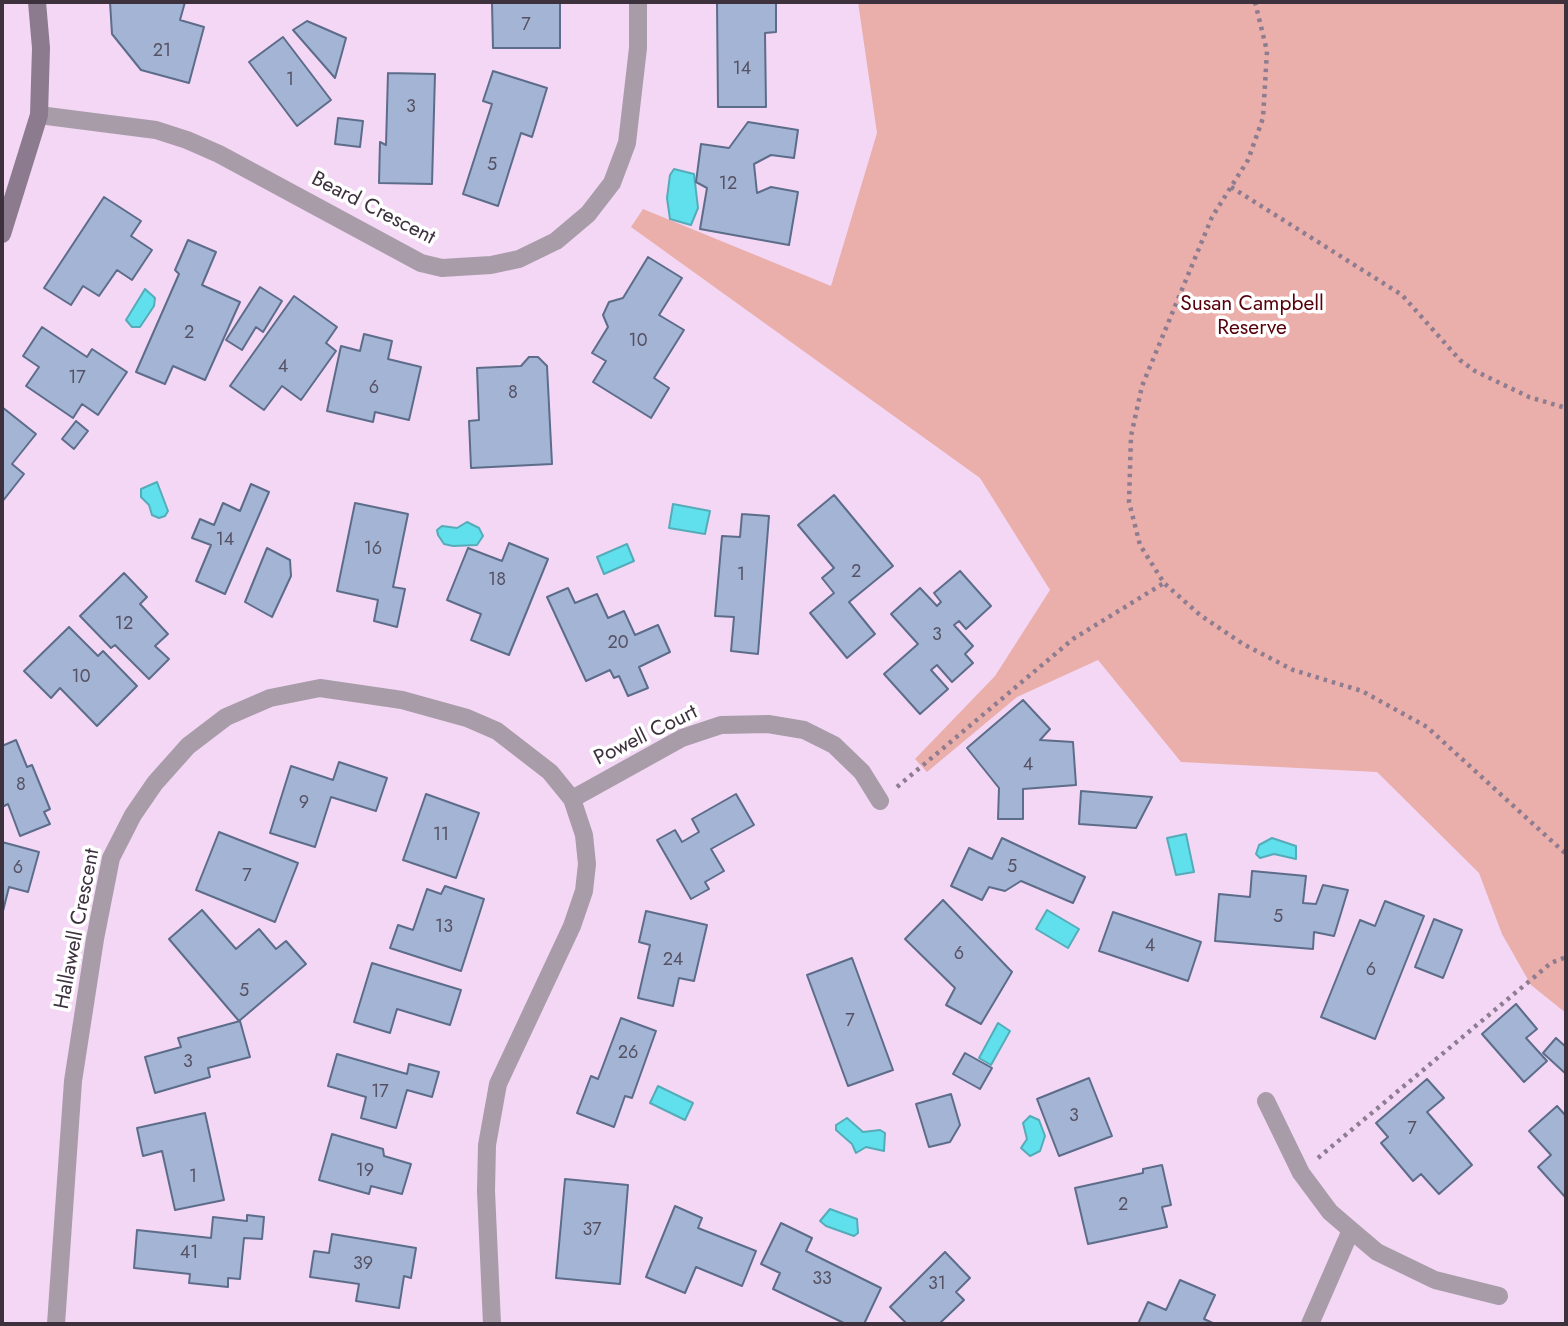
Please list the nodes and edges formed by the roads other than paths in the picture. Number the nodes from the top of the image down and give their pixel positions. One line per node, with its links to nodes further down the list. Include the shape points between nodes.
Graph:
1 (37, 2): 3 (street)
2 (638, 2): 3 (street, Beard Crescent, via 638,48 627,143 612,183 588,214 556,241 519,259 491,265 442,268 421,263 187,140 156,130)
3 (39, 115): 4 (street)
4 (2, 234)
5 (572, 799): 6 (street, Powell Court, via 682,738 721,725 768,724 804,730 834,745 862,772); 10 (street, Hallawell Crescent, via 550,772 497,732 402,700 320,688 270,698 237,712 188,746 133,814 111,858 73,1081); 11 (street, Hallawell Crescent, via 584,835 584,891 498,1084 487,1145)
6 (880, 801)
7 (1266, 1101): 8 (street, via 1301,1172 1330,1212)
8 (1351, 1230): 9 (street, via 1377,1252 1435,1280); 12 (street)
9 (1499, 1296)
10 (56, 1324)
11 (492, 1324)
12 (1310, 1324)

